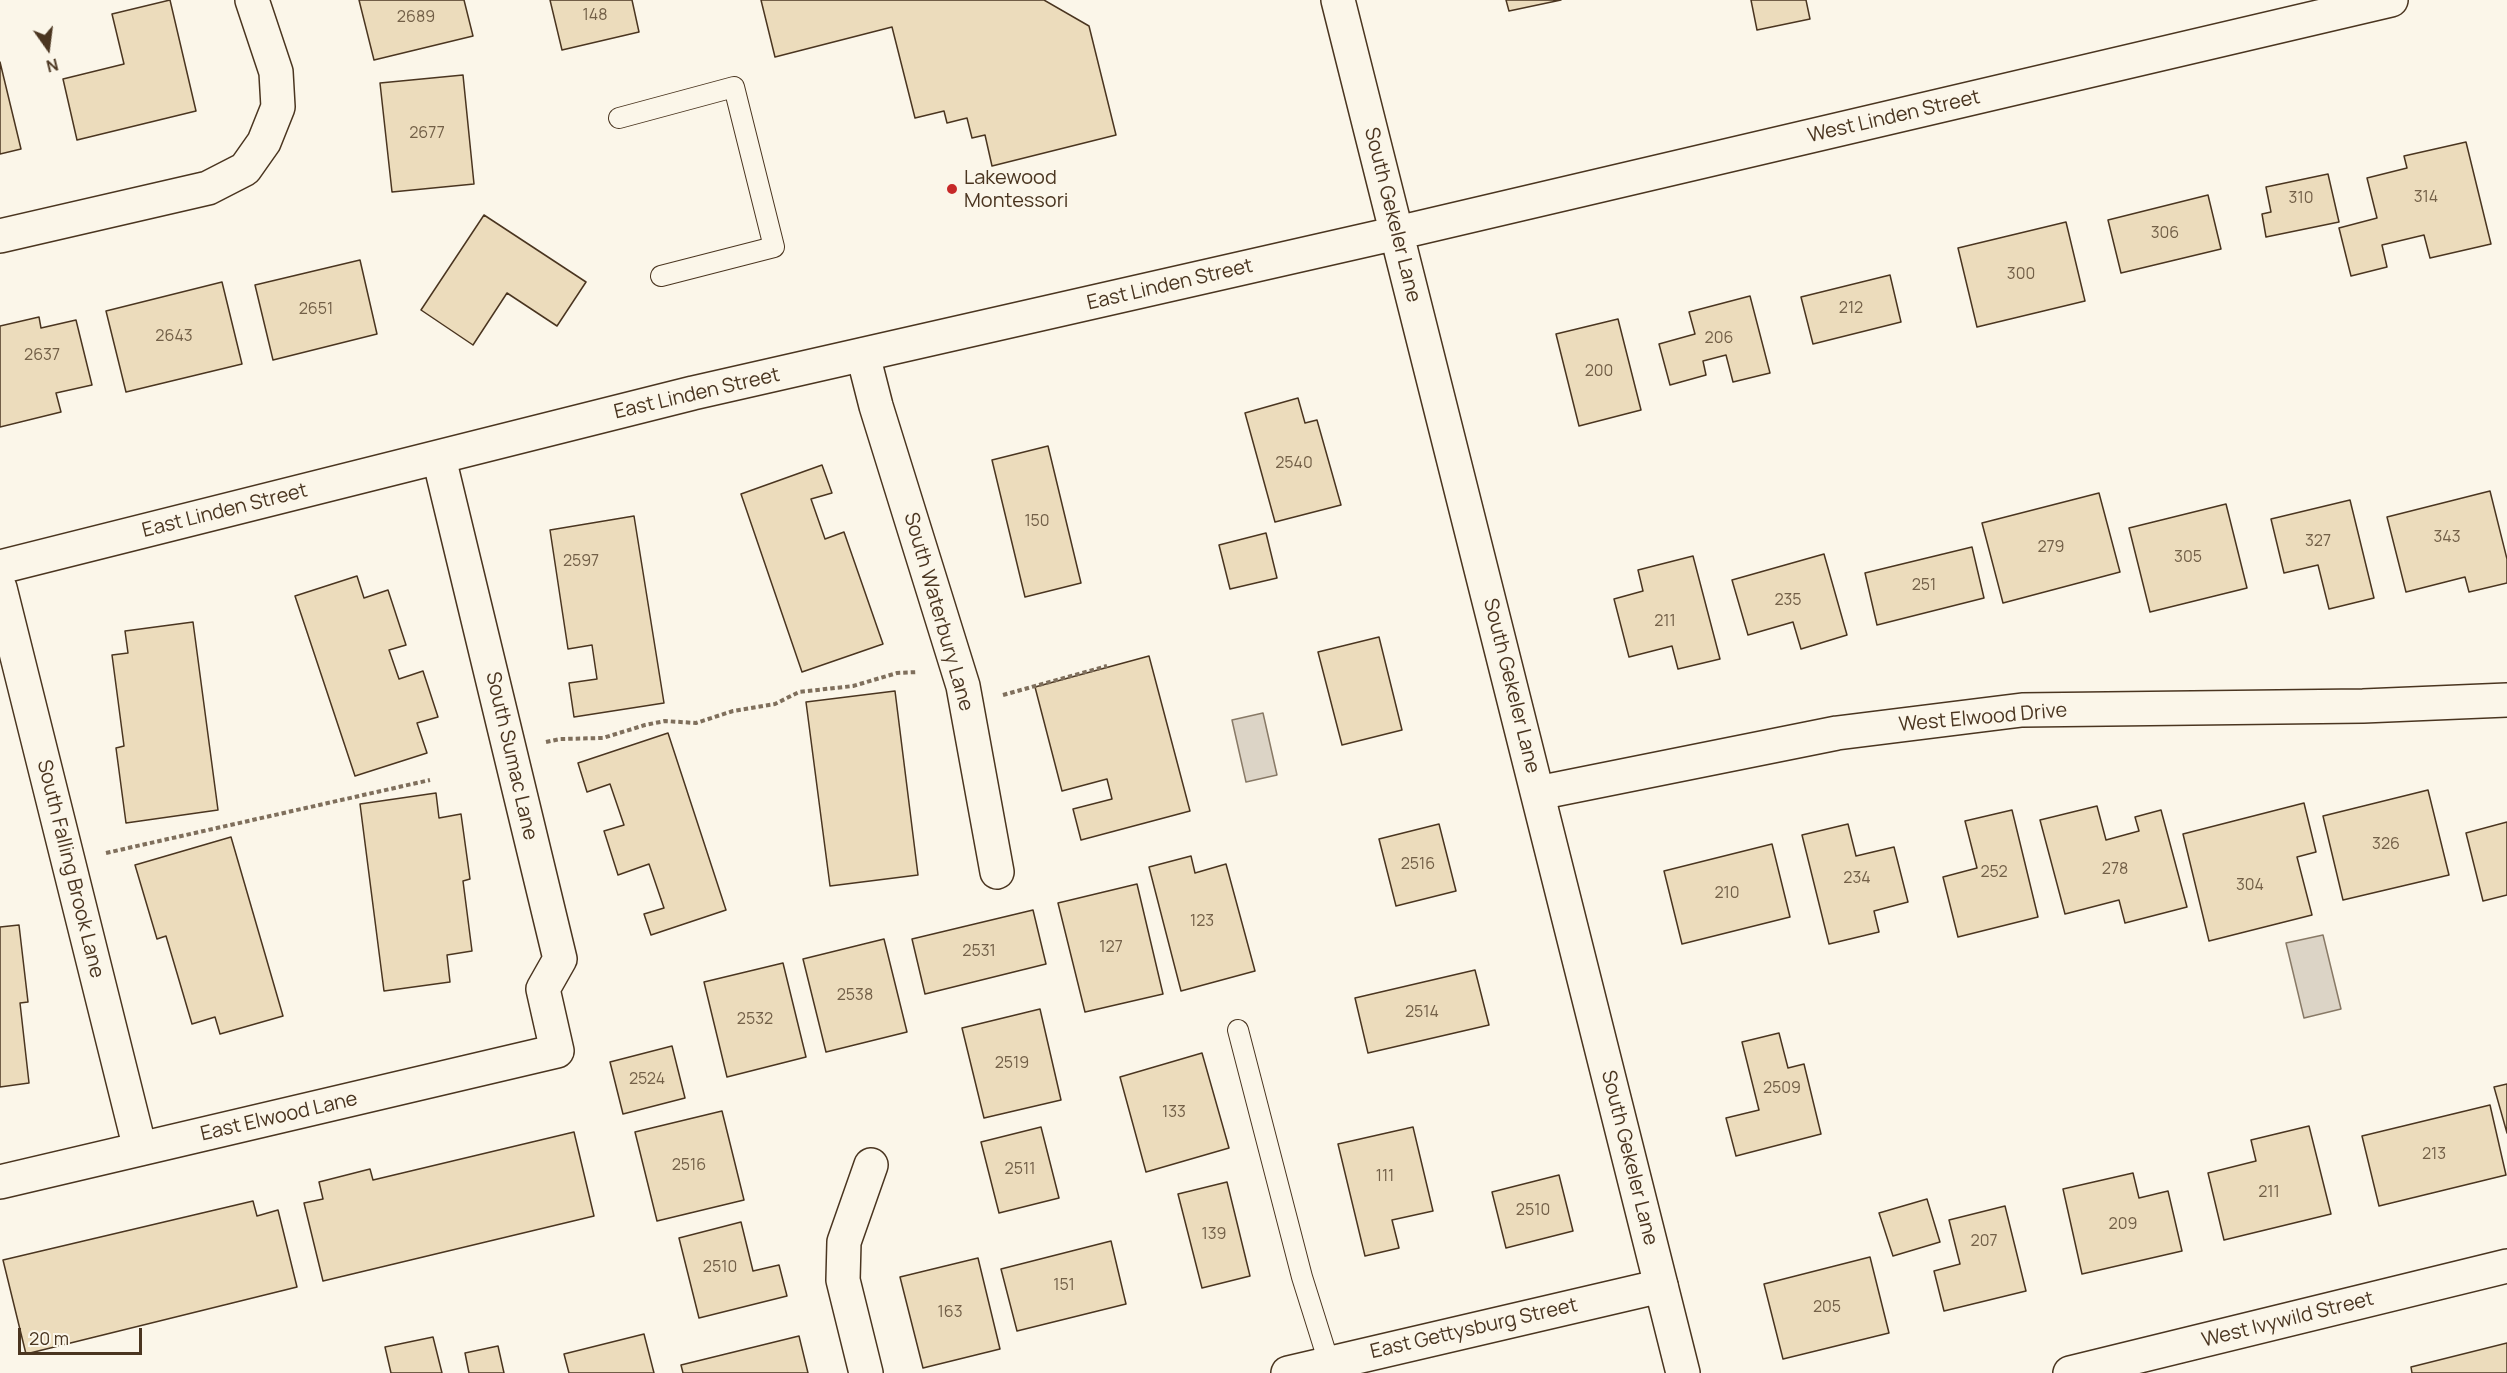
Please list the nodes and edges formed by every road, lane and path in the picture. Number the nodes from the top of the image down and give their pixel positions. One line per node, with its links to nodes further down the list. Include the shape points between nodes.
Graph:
1 (252, 0): 6 (street, via 276,72 278,107 264,142 245,169 208,188)
2 (1338, 0): 5 (street, South Gekeler Lane)
3 (2391, 0): 5 (street, West Linden Street)
4 (619, 118): 7 (lane, via 734,87 774,247)
5 (1397, 233): 8 (street, East Linden Street); 18 (street, South Gekeler Lane)
6 (0, 236)
7 (662, 276)
8 (863, 355): 9 (street, East Linden Street, via 693,393); 20 (street, South Waterbury Lane, via 963,686)
9 (440, 458): 10 (street, East Linden Street); 22 (street, South Sumac Lane, via 560,960 543,989)
10 (0, 567)
11 (0, 588): 23 (street, South Falling Brook Lane)
12 (1107, 666): 14 (path)
13 (926, 671): 16 (path, via 799,692 775,704 733,711 696,723 665,721 603,738)
14 (993, 698)
15 (2507, 700): 18 (street, West Elwood Drive, via 2363,706 2022,710 1837,733)
16 (542, 743)
17 (430, 780): 19 (path)
18 (1538, 793): 27 (street, South Gekeler Lane)
19 (96, 855)
20 (997, 872)
21 (1238, 1030): 28 (lane, via 1302,1278)
22 (557, 1050): 23 (street, East Elwood Lane)
23 (140, 1149): 25 (street, East Elwood Lane)
24 (871, 1165): 29 (street, via 844,1242 843,1280)
25 (0, 1182)
26 (2507, 1266): 32 (street, West Ivywild Street)
27 (1661, 1286): 28 (street, East Gettysburg Street); 31 (street, South Gekeler Lane)
28 (1329, 1363): 30 (street, East Gettysburg Street)
29 (867, 1373)
30 (1288, 1373)
31 (1683, 1373)
32 (2070, 1373)

